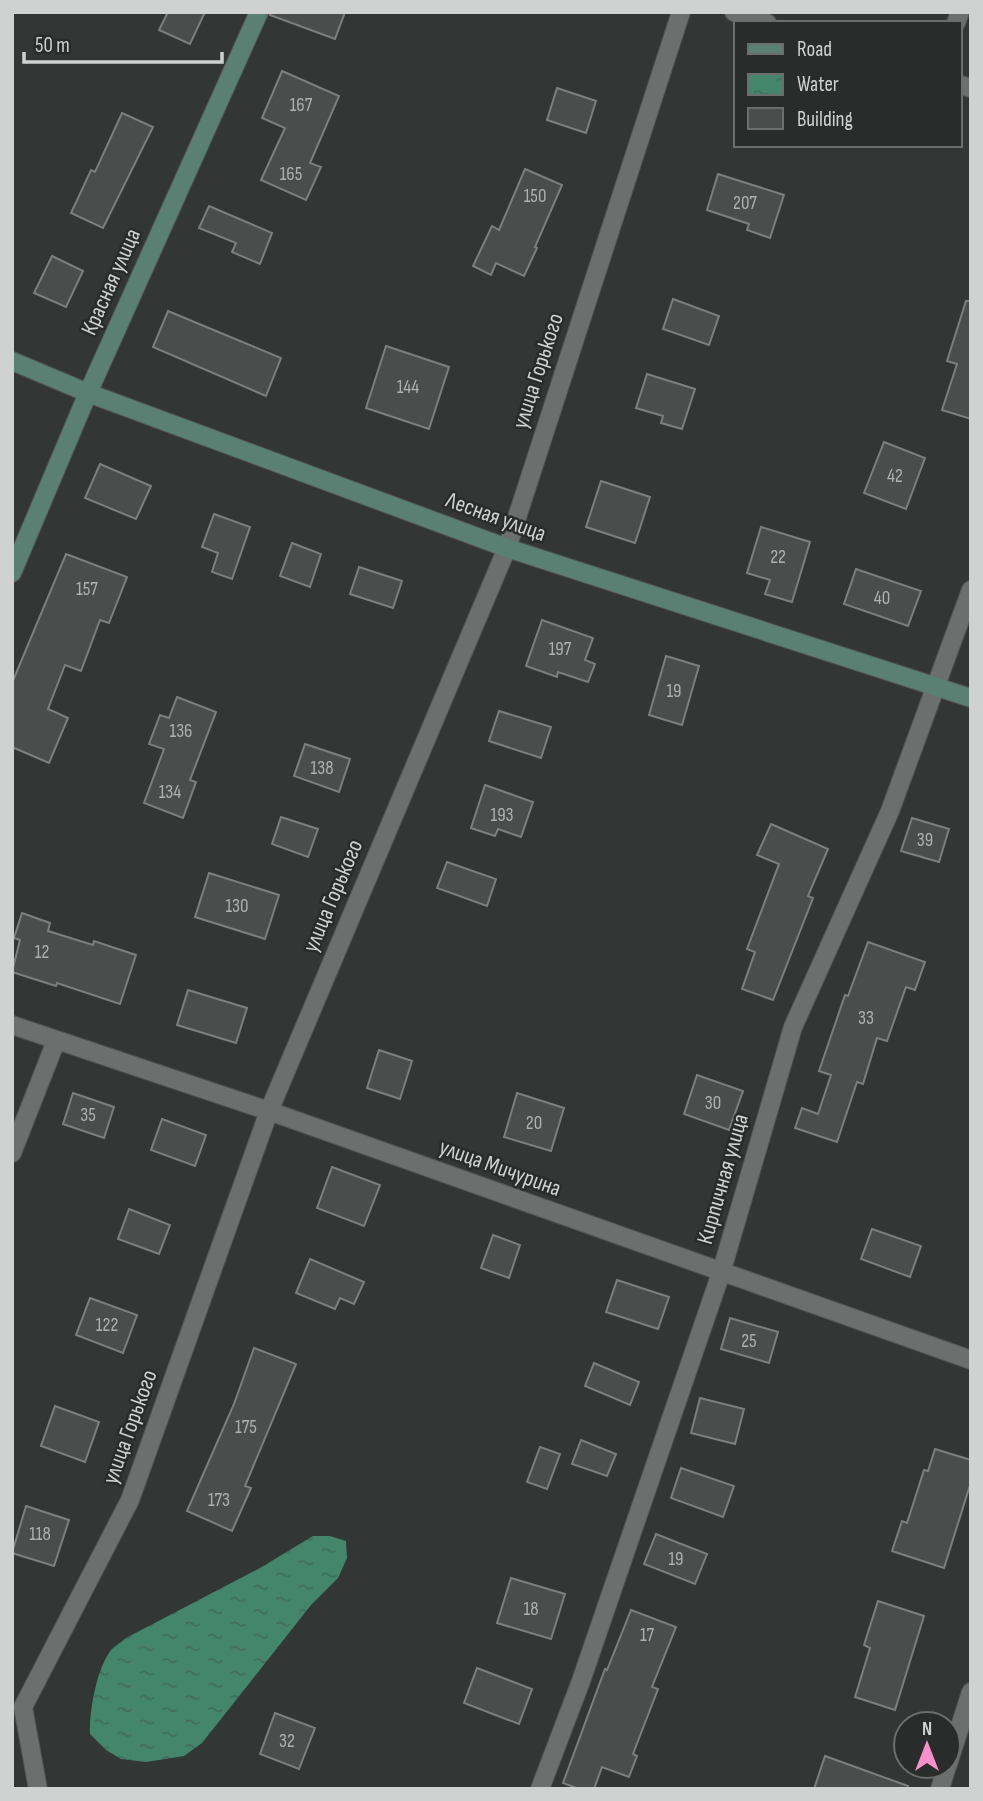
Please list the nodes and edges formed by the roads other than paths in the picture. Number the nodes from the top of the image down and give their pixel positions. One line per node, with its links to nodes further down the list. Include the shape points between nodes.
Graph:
1 (259, 12): 6 (street, Красная улица)
2 (681, 12): 7 (street, улица Горького)
3 (734, 12): 4 (street)
4 (761, 21)
5 (12, 361): 6 (street, Лесная улица)
6 (88, 393): 7 (street, Лесная улица); 8 (street, Красная улица)
7 (506, 548): 10 (street, Лесная улица); 14 (street, улица Горького)
8 (12, 573)
9 (971, 590): 10 (street, Кирпичная улица)
10 (936, 687): 11 (street, Лесная улица); 16 (street, Кирпичная улица, via 890,811 793,1027)
11 (971, 698)
12 (12, 1025): 13 (street, улица Мичурина)
13 (56, 1041): 14 (street, улица Мичурина); 15 (street)
14 (269, 1111): 16 (street, улица Мичурина); 19 (street, улица Горького, via 130,1500)
15 (12, 1153)
16 (721, 1273): 17 (street, улица Мичурина); 22 (street, Кирпичная улица)
17 (971, 1360)
18 (971, 1692): 20 (street)
19 (18, 1705): 21 (street, улица Горького)
20 (962, 1721)
21 (38, 1789)
22 (540, 1789)

